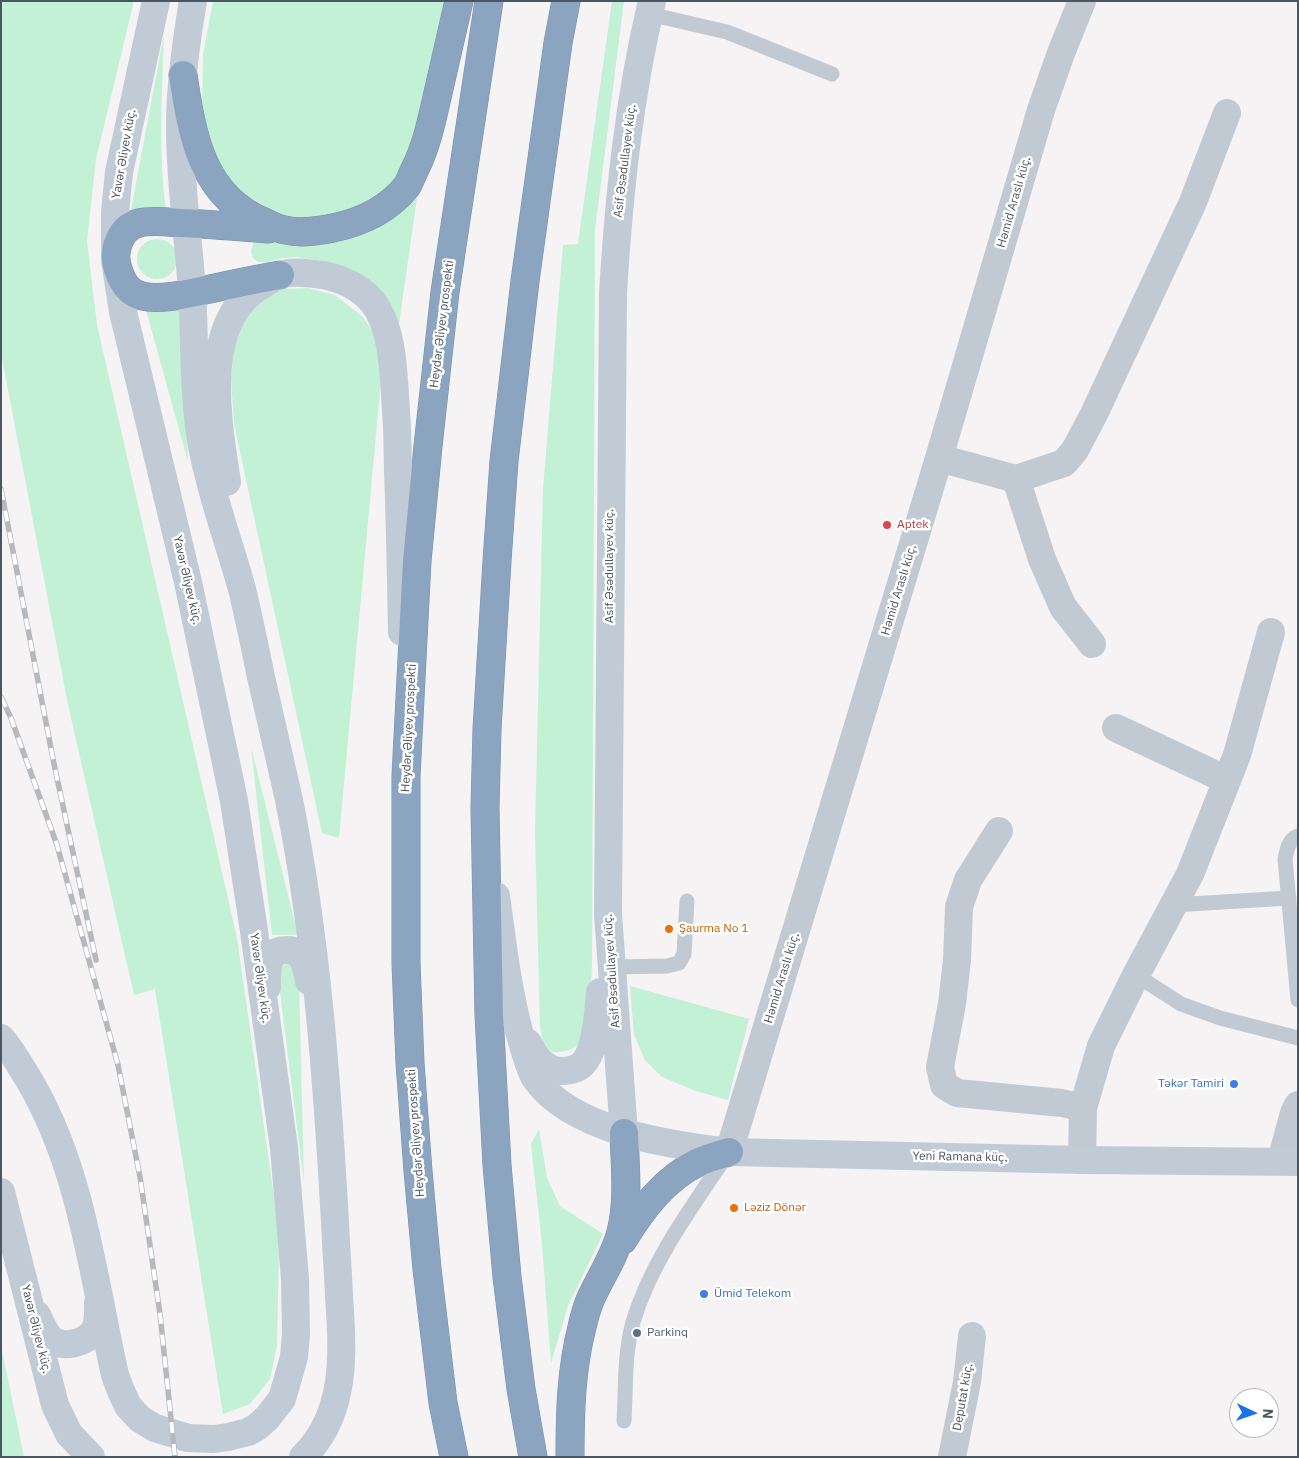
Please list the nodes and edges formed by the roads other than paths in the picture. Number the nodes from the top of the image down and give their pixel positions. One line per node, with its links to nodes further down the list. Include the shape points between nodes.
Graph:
1 (156, 1): 13 (main road, Yavər Əliyev küç., via 119,172)
2 (194, 1): 9 (main road)
3 (459, 1): 12 (highway, via 427,139 408,185 394,201 373,216 314,232)
4 (490, 1): 22 (highway, Heydər Əliyev prospekti, via 445,292 428,446 417,561)
5 (566, 1): 24 (highway, via 525,281 504,461 488,719)
6 (1082, 1): 16 (street, Həmid Araslı küç., via 1041,110)
7 (650, 8): 8 (lane, via 727,32); 30 (main road, Asif Əsədullayev küç., via 624,155 613,293)
8 (832, 74)
9 (183, 75): 11 (main road, via 180,122); 12 (highway, via 190,121 206,170 232,204 249,216)
10 (1227, 113): 17 (street, via 1192,202 1075,450 1064,462)
11 (186, 223): 12 (highway); 13 (highway, via 150,222 130,227 123,233); 15 (main road)
12 (284, 230)
13 (115, 260): 15 (highway, via 126,287 134,294 156,297); 38 (main road, Yavər Əliyev küç., via 123,312 188,582 234,801)
14 (280, 275): 15 (highway); 18 (main road, via 255,289 240,303 230,321 220,354 218,409); 22 (main road, via 327,275 344,281 363,292 377,308 387,329 398,431)
15 (192, 293): 18 (main road, via 194,365 202,445)
16 (939, 458): 17 (street); 42 (street, Həmid Araslı küç.)
17 (1016, 479): 20 (street, via 1042,559 1064,607)
18 (242, 590): 37 (main road, via 303,877)
19 (1271, 632): 23 (street)
20 (1092, 644)
21 (1116, 728): 23 (street)
22 (406, 776): 50 (highway, Heydər Əliyev prospekti, via 406,963 410,1063 427,1269)
23 (1227, 780): 29 (street, via 1190,874)
24 (486, 808): 34 (main road, via 500,929); 60 (highway, via 489,1015 497,1165 521,1389)
25 (999, 831): 40 (street, via 968,880 959,907 952,1004 940,1067 944,1085 957,1092)
26 (1298, 836): 27 (lane, via 1288,846 1285,859)
27 (1289, 898): 29 (lane); 33 (lane)
28 (687, 901): 31 (lane, via 684,954 679,963)
29 (1173, 905): 32 (street)
30 (608, 914): 31 (main road, Asif Əsədullayev küç.); 34 (main road, via 598,1022 593,1045 579,1067 558,1071 548,1068 533,1052)
31 (611, 967): 41 (main road, Asif Əsədullayev küç.)
32 (1136, 975): 36 (lane, via 1181,1004 1220,1018); 40 (street, via 1101,1046)
33 (1298, 1000)
34 (515, 1016): 41 (main road, Yeni Ramana küç., via 534,1076 545,1090 562,1105)
35 (1, 1038): 46 (main road, Yavər Əliyev küç., via 47,1114 75,1190)
36 (1298, 1038)
37 (323, 1051): 38 (main road, via 306,966 297,952 276,952 271,957 267,976); 54 (main road, via 341,1359 339,1387)
38 (273, 1068): 52 (main road, Yavər Əliyev küç., via 291,1217 296,1307 294,1357 282,1399 257,1427 214,1439 188,1438 155,1428)
39 (1298, 1105): 44 (street, via 1294,1113)
40 (1083, 1108): 43 (street)
41 (624, 1133): 42 (main road, Yeni Ramana küç.); 47 (highway, via 624,1212)
42 (729, 1152): 43 (main road, Yeni Ramana küç.); 47 (highway, via 698,1162 673,1177 637,1216); 53 (lane, via 671,1240 645,1289 628,1349)
43 (1082, 1160): 44 (main road, Yeni Ramana küç.)
44 (1289, 1162)
45 (1, 1192): 48 (main road, Yavər Əliyev küç.)
46 (89, 1245): 48 (main road, via 98,1313 94,1331 85,1339 61,1344 48,1335 41,1325); 52 (main road, Yavər Əliyev küç., via 116,1375)
47 (612, 1258): 61 (highway, via 590,1300 582,1328 572,1383)
48 (21, 1271): 51 (main road, Yavər Əliyev küç.)
49 (972, 1336): 62 (street, Deputat küç., via 967,1382)
50 (443, 1402): 58 (highway); 59 (highway, Heydər Əliyev prospekti)
51 (55, 1405): 52 (main road, via 55,1385 64,1362 85,1358 104,1370); 55 (main road, Yavər Əliyev küç.)
52 (128, 1406)
53 (624, 1421)
54 (324, 1432): 56 (main road); 57 (main road)
55 (80, 1453)
56 (303, 1457)
57 (311, 1457)
58 (446, 1457)
59 (454, 1457)
60 (533, 1457)
61 (570, 1457)
62 (952, 1457)

